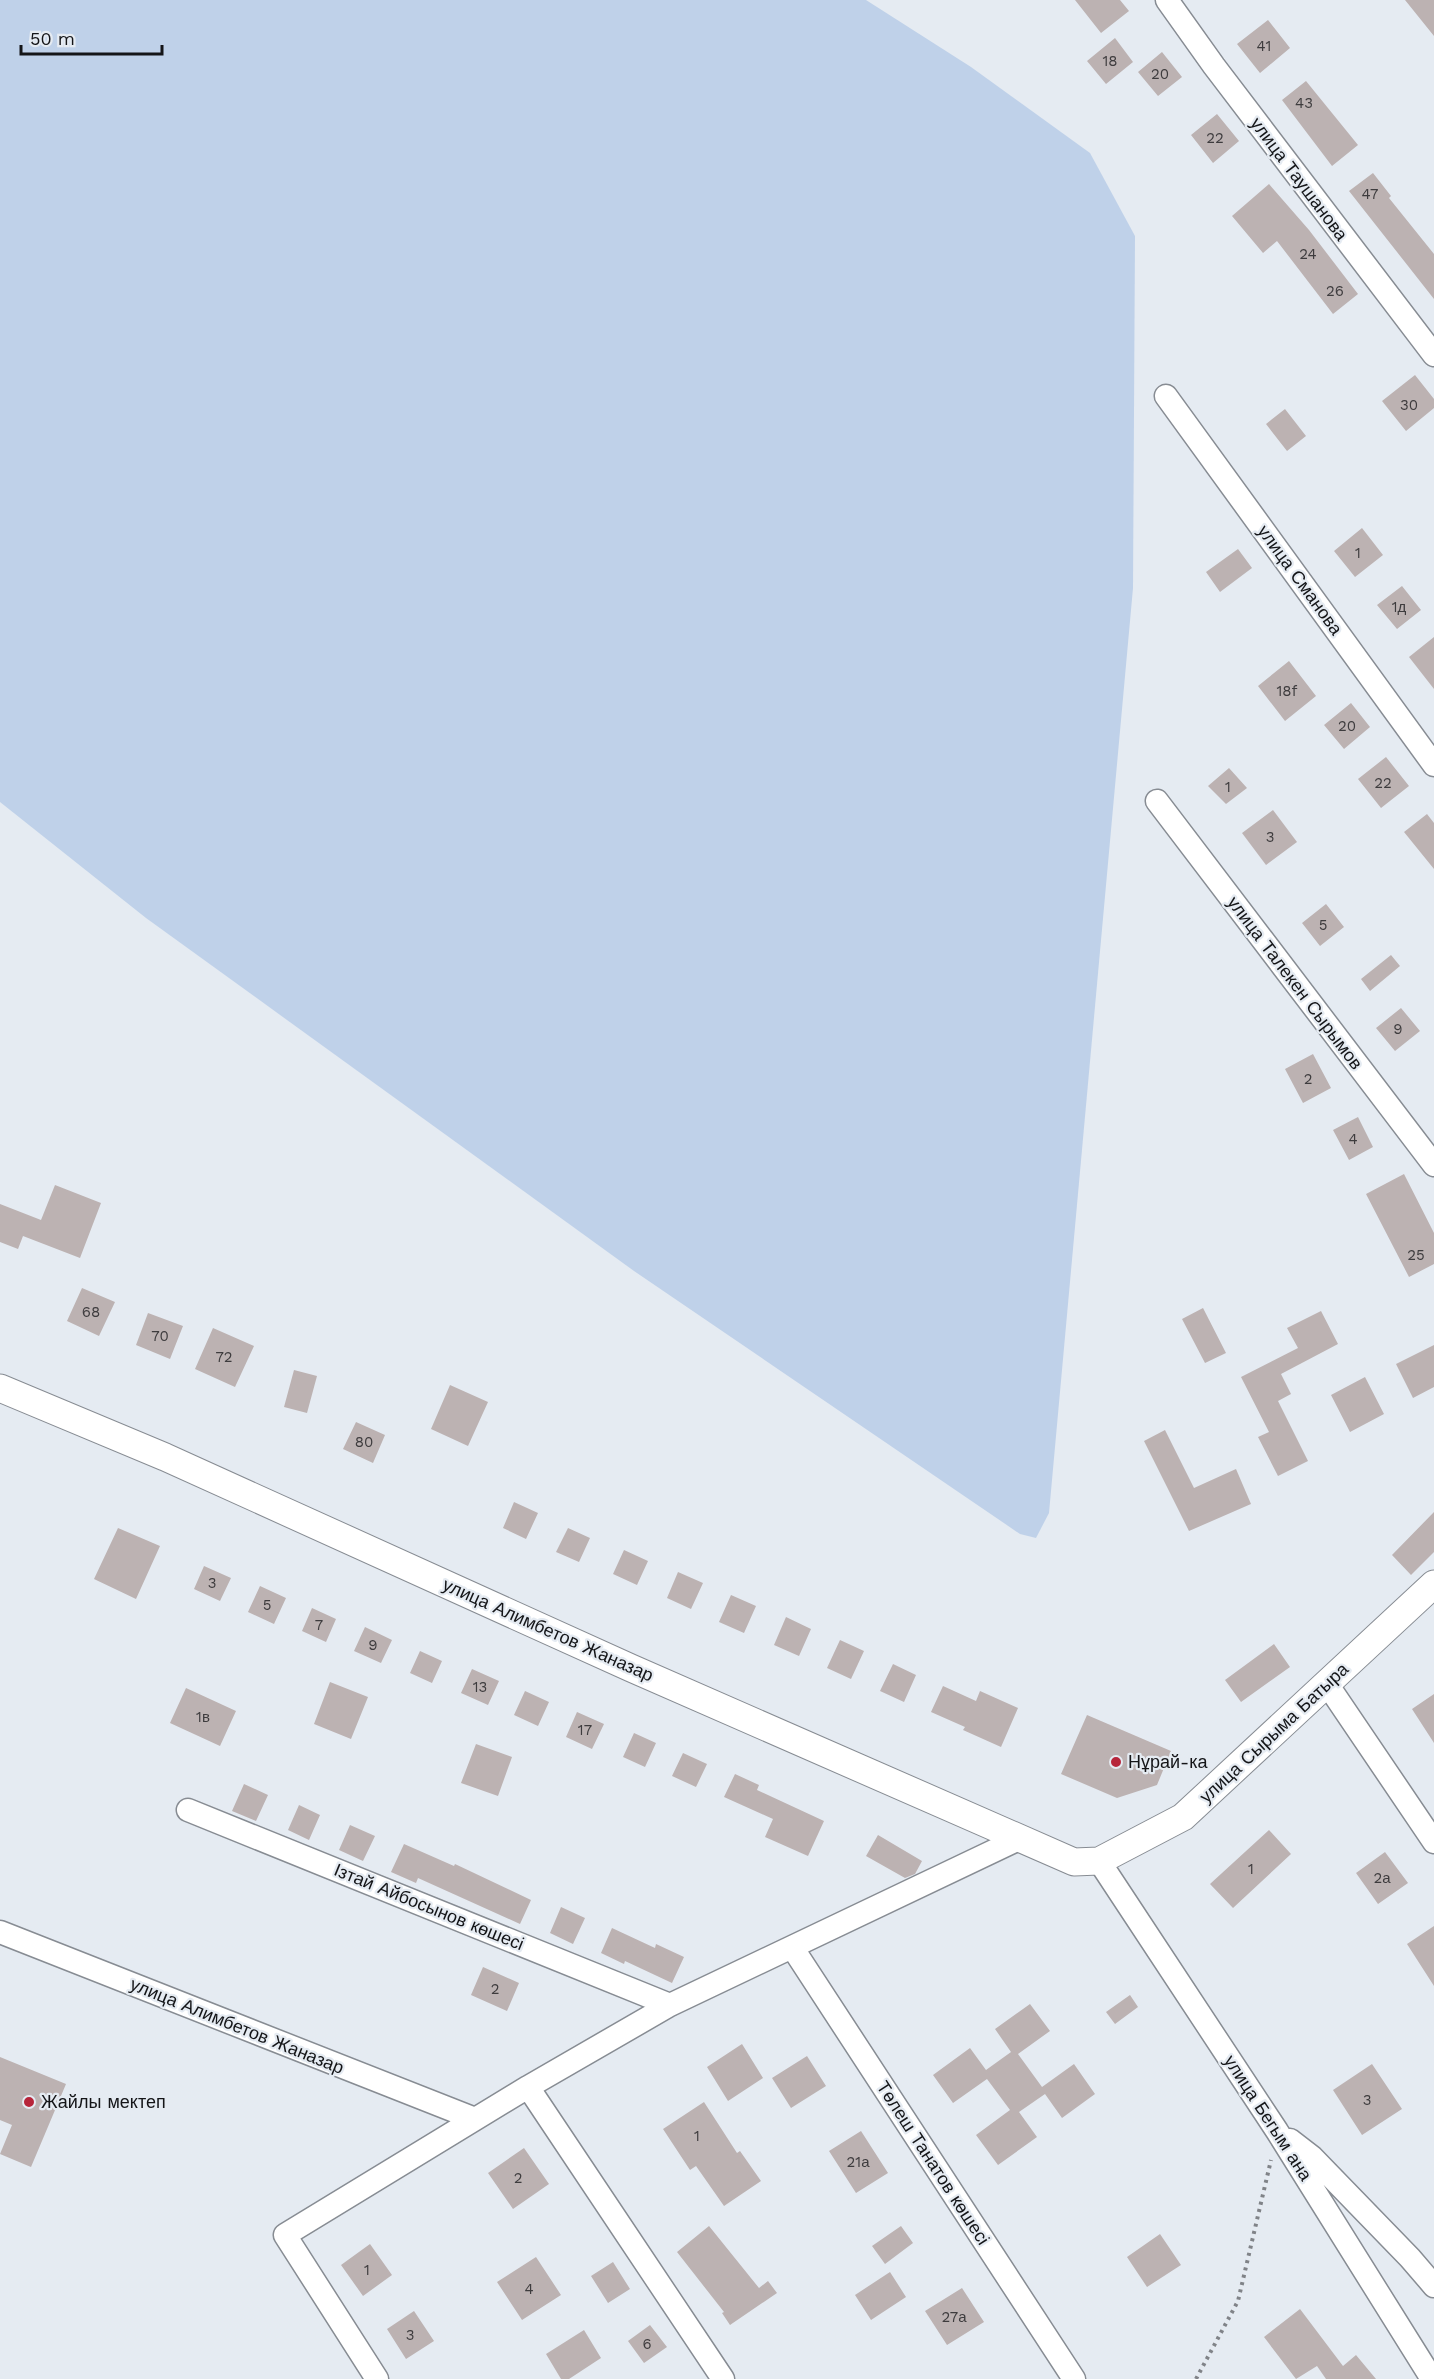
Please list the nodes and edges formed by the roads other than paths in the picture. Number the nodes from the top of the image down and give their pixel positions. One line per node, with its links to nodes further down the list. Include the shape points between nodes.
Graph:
1 (1167, 0): 2 (street, улица Таушанова)
2 (1434, 356)
3 (1166, 396): 4 (street, улица Сманова)
4 (1434, 765)
5 (1157, 801): 6 (street, улица Талекен Сырымов)
6 (1434, 1165)
7 (1, 1391): 11 (street, улица Алимбетов Жаназар, via 165,1457 631,1668)
8 (1434, 1584): 9 (street, улица Сырыма Батыра)
9 (1327, 1684): 12 (street); 13 (street, улица Сырыма Батыра, via 1183,1817)
10 (188, 1810): 16 (street, Ізтай Айбосынов көшесі)
11 (1021, 1838): 13 (street, улица Алимбетов Жаназар, via 1074,1862); 15 (street)
12 (1434, 1842)
13 (1099, 1861): 19 (street, улица Бегым ана)
14 (0, 1932): 18 (street, улица Алимбетов Жаназар)
15 (792, 1947): 16 (street); 23 (street, Төлеш Танатов көшесі)
16 (670, 2005): 17 (street)
17 (528, 2087): 18 (street); 22 (street)
18 (475, 2119): 21 (street, via 285,2235)
19 (1277, 2131): 20 (street, via 1312,2157); 24 (street, улица Бегым ана)
20 (1434, 2286)
21 (377, 2379)
22 (723, 2379)
23 (1074, 2379)
24 (1432, 2379)

